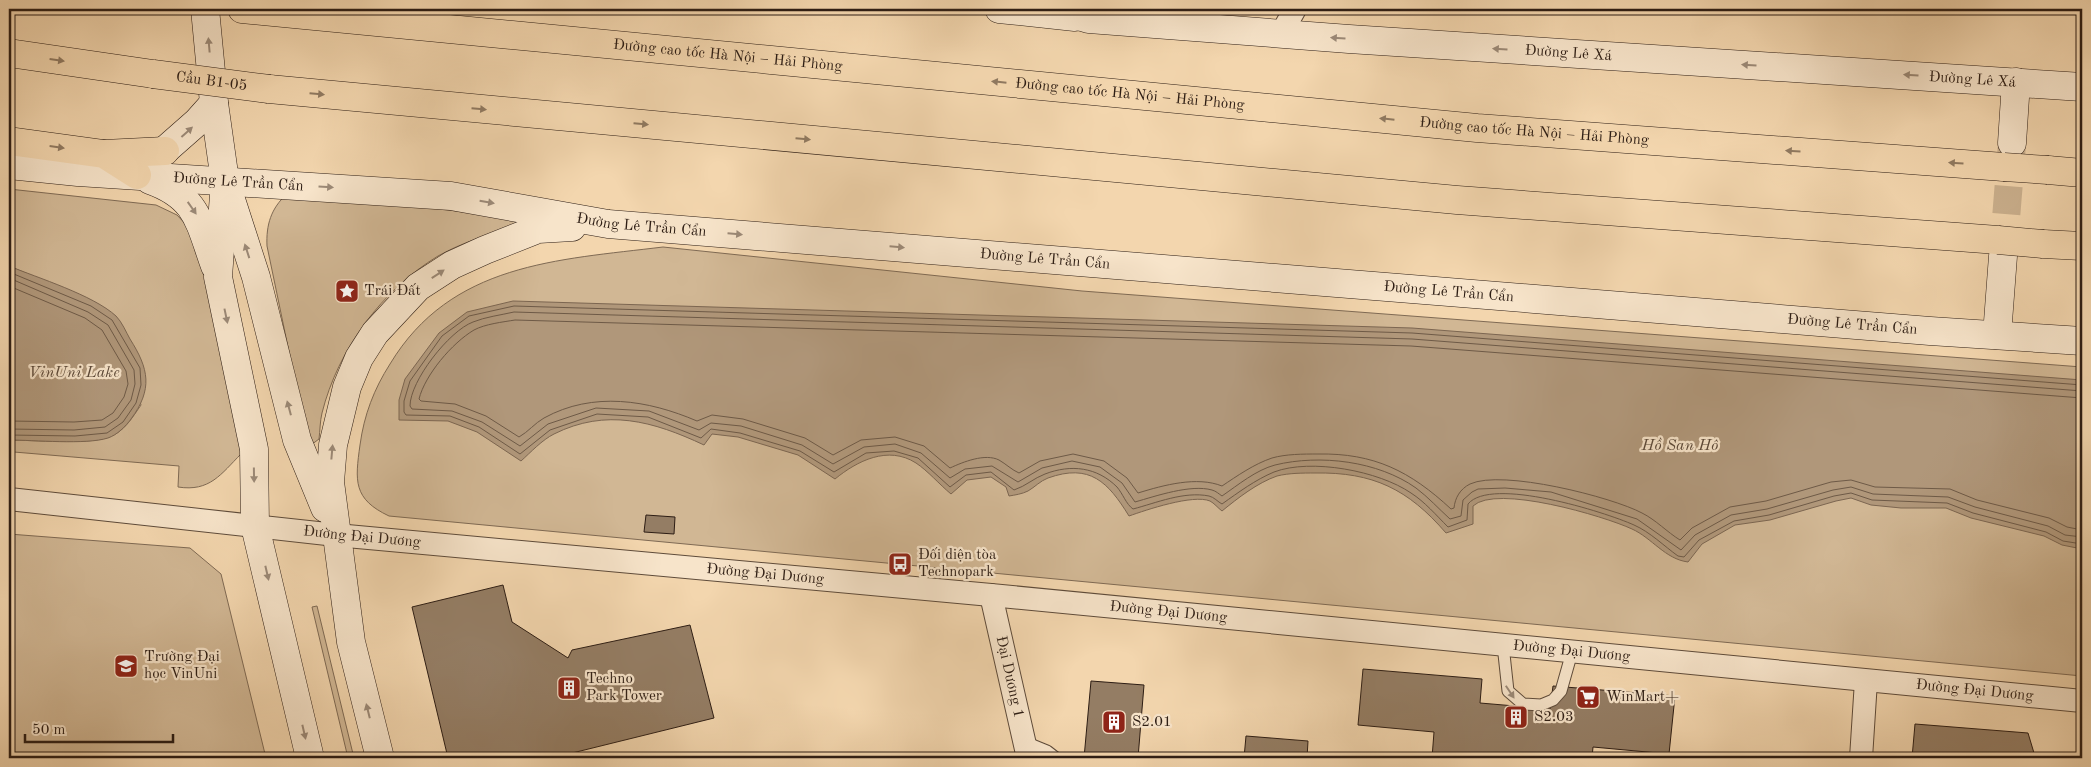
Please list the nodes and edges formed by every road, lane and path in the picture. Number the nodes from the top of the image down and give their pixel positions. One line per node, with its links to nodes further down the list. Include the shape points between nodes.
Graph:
1 (205, 9): 11 (main road, one-way to 1)
2 (999, 9): 6 (main road)
3 (1056, 9): 6 (main road, Đường Lê Xá)
4 (1295, 9): 7 (street)
5 (250, 10): 15 (highway, Đường cao tốc Hà Nội – Hải Phòng, one-way to 5, via 1477,128)
6 (1089, 19): 7 (main road, Đường Lê Xá)
7 (1281, 34): 9 (main road, Đường Lê Xá, one-way to 7)
8 (9, 53): 22 (highway, Cầu B1-05, one-way to 22, bridge, via 269,89)
9 (2016, 82): 10 (main road, Đường Lê Xá); 15 (main road)
10 (2082, 87)
11 (214, 103): 13 (main road, one-way to 11); 19 (main road)
12 (9, 141): 14 (highway, one-way to 14)
13 (165, 150): 14 (highway); 18 (main road)
14 (104, 154): 18 (highway)
15 (2008, 155): 17 (highway, Đường cao tốc Hà Nội – Hải Phòng, bridge, via 2048,170)
16 (9, 165): 18 (main road, Đường Lê Trần Cẩn)
17 (2082, 173)
18 (137, 175): 19 (main road, Đường Lê Trần Cẩn); 23 (main road, one-way to 23, via 166,186 185,198 196,213)
19 (225, 180): 20 (main road, Đường Lê Trần Cẩn, one-way to 20, via 451,196); 23 (main road); 28 (main road, one-way to 19, via 297,440 256,277)
20 (608, 224): 24 (main road, Đường Lê Trần Cẩn, one-way to 24); 28 (main road, one-way to 20, via 330,482 332,445 347,387 359,358 397,307 418,287 452,265 494,246 538,229)
21 (2082, 246): 22 (highway, bridge, via 2043,244)
22 (2000, 248): 24 (main road)
23 (218, 277): 27 (main road, one-way to 27, via 254,449)
24 (1997, 335): 25 (main road, Đường Lê Trần Cẩn)
25 (2082, 340)
26 (9, 499): 27 (street, Đường Đại Dương)
27 (255, 526): 28 (street, Đường Đại Dương); 35 (main road, one-way to 35)
28 (336, 536): 29 (street, Đường Đại Dương); 36 (main road, one-way to 28, via 351,642)
29 (991, 594): 30 (street, Đường Đại Dương); 34 (street, Đại Dương 1)
30 (1503, 645): 31 (street, Đường Đại Dương); 31 (lane, one-way to 31, via 1508,692 1523,704 1540,705 1553,700 1561,691)
31 (1572, 652): 32 (street, Đường Đại Dương)
32 (1866, 681): 33 (street, Đường Đại Dương); 38 (street)
33 (2082, 701)
34 (1026, 750): 37 (lane, via 1047,751)
35 (310, 758)
36 (380, 758)
37 (1056, 758)
38 (1860, 758)

